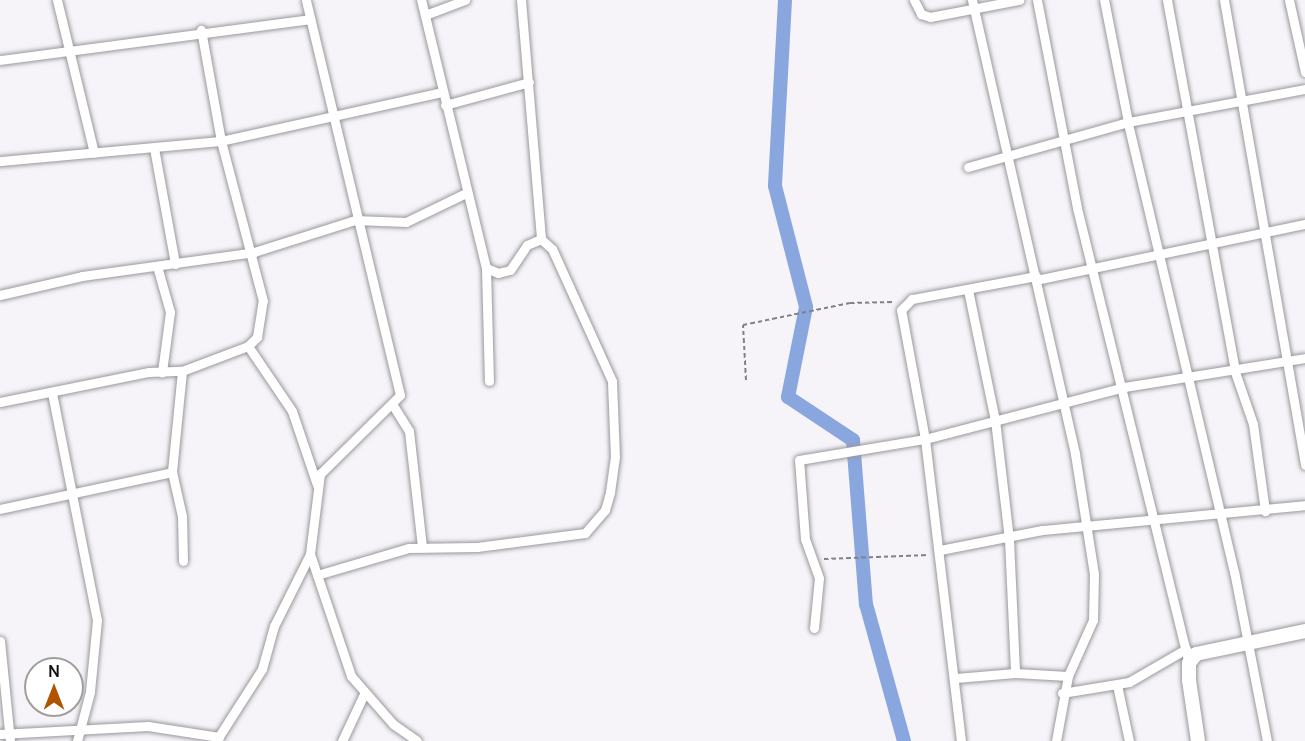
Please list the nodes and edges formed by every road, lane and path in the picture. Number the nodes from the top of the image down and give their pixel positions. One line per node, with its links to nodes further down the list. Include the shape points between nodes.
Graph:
1 (57, 0): 18 (street)
2 (306, 0): 16 (street)
3 (420, 0): 15 (street)
4 (465, 0): 15 (street)
5 (521, 0): 21 (street)
6 (914, 0): 14 (street, via 921,14 930,17)
7 (972, 0): 14 (street)
8 (1019, 0): 14 (street)
9 (1037, 0): 30 (street)
10 (1104, 0): 28 (street)
11 (1167, 0): 26 (street)
12 (1224, 0): 24 (street)
13 (1289, 0): 20 (street)
14 (974, 11): 33 (street)
15 (425, 15): 23 (street)
16 (310, 19): 17 (street); 27 (street)
17 (201, 30): 18 (street); 29 (street)
18 (72, 48): 19 (street); 32 (street)
19 (0, 60)
20 (1305, 72)
21 (529, 82): 25 (street); 40 (street)
22 (1305, 89): 24 (street)
23 (442, 92): 25 (street); 27 (street)
24 (1243, 99): 26 (street); 39 (street)
25 (445, 105): 36 (street)
26 (1186, 109): 28 (street); 41 (street)
27 (334, 118): 29 (street); 37 (street)
28 (1128, 122): 30 (street); 43 (street)
29 (221, 141): 31 (street); 42 (street)
30 (1064, 141): 33 (street); 47 (street)
31 (154, 148): 32 (street); 44 (street)
32 (94, 153): 34 (street)
33 (1008, 155): 35 (street); 48 (street)
34 (0, 161)
35 (968, 167)
36 (464, 194): 37 (street, via 406,222); 46 (street)
37 (356, 220): 42 (street); 65 (street, via 396,361 400,395)
38 (1305, 224): 39 (street)
39 (1268, 232): 41 (street); 54 (street)
40 (541, 239): 46 (street, via 527,245 510,270 498,273); 79 (street, via 552,249 615,393 615,457 605,510 585,533 477,548)
41 (1211, 244): 43 (street); 57 (street)
42 (254, 252): 44 (street); 52 (street, via 263,322)
43 (1159, 254): 47 (street); 58 (street)
44 (175, 264): 45 (street)
45 (157, 266): 50 (street, via 82,276); 56 (street, via 170,312)
46 (486, 268): 60 (street)
47 (1091, 268): 48 (street); 61 (street)
48 (1036, 278): 49 (street); 64 (street)
49 (968, 290): 51 (street); 66 (street)
50 (0, 295)
51 (902, 304): 59 (path, via 880,300 742,325); 67 (street)
52 (248, 346): 55 (street); 70 (street, via 292,411)
53 (1305, 358): 54 (street)
54 (1290, 361): 57 (street); 68 (street)
55 (182, 371): 56 (street); 69 (street)
56 (162, 372): 62 (street)
57 (1234, 372): 58 (street); 74 (street, via 1253,424)
58 (1186, 378): 61 (street); 75 (street)
59 (746, 380)
60 (489, 381)
61 (1124, 387): 64 (street); 76 (street)
62 (52, 393): 63 (street); 71 (street)
63 (0, 402)
64 (1063, 402): 66 (street); 77 (street)
65 (394, 407): 70 (street, via 325,466); 79 (street, via 409,431)
66 (995, 420): 67 (street); 78 (street)
67 (925, 439): 81 (street); 82 (street, via 799,460)
68 (1305, 465)
69 (172, 472): 71 (street); 83 (street, via 182,516)
70 (318, 488): 80 (street)
71 (74, 493): 73 (street); 97 (street, via 97,620)
72 (1305, 505): 74 (street)
73 (0, 509)
74 (1265, 511): 75 (street)
75 (1220, 517): 76 (street); 87 (street)
76 (1155, 523): 77 (street); 89 (street)
77 (1086, 527): 78 (street); 92 (street, via 1094,574 1093,620)
78 (1009, 539): 81 (street); 91 (street)
79 (422, 547): 84 (street)
80 (310, 554): 84 (street); 99 (street, via 274,626 262,669)
81 (940, 554): 82 (path, via 855,554); 93 (street)
82 (812, 560): 85 (street, via 819,578)
83 (183, 561)
84 (317, 575): 96 (street, via 351,676)
85 (814, 628)
86 (1305, 631): 87 (street)
87 (1246, 640): 90 (street, via 1205,649); 107 (street)
88 (0, 642): 98 (street)
89 (1186, 649): 90 (street); 94 (street)
90 (1189, 663): 106 (street)
91 (1015, 673): 92 (street); 93 (street)
92 (1068, 676): 95 (street)
93 (956, 678): 103 (street)
94 (1117, 685): 95 (street); 105 (street)
95 (1062, 693): 104 (street)
96 (364, 694): 101 (street); 102 (street)
97 (81, 726): 98 (street); 99 (street, via 148,726); 100 (street)
98 (7, 736)
99 (217, 739)
100 (77, 741)
101 (342, 741)
102 (417, 741)
103 (961, 741)
104 (1056, 741)
105 (1129, 741)
106 (1198, 741)
107 (1267, 741)

